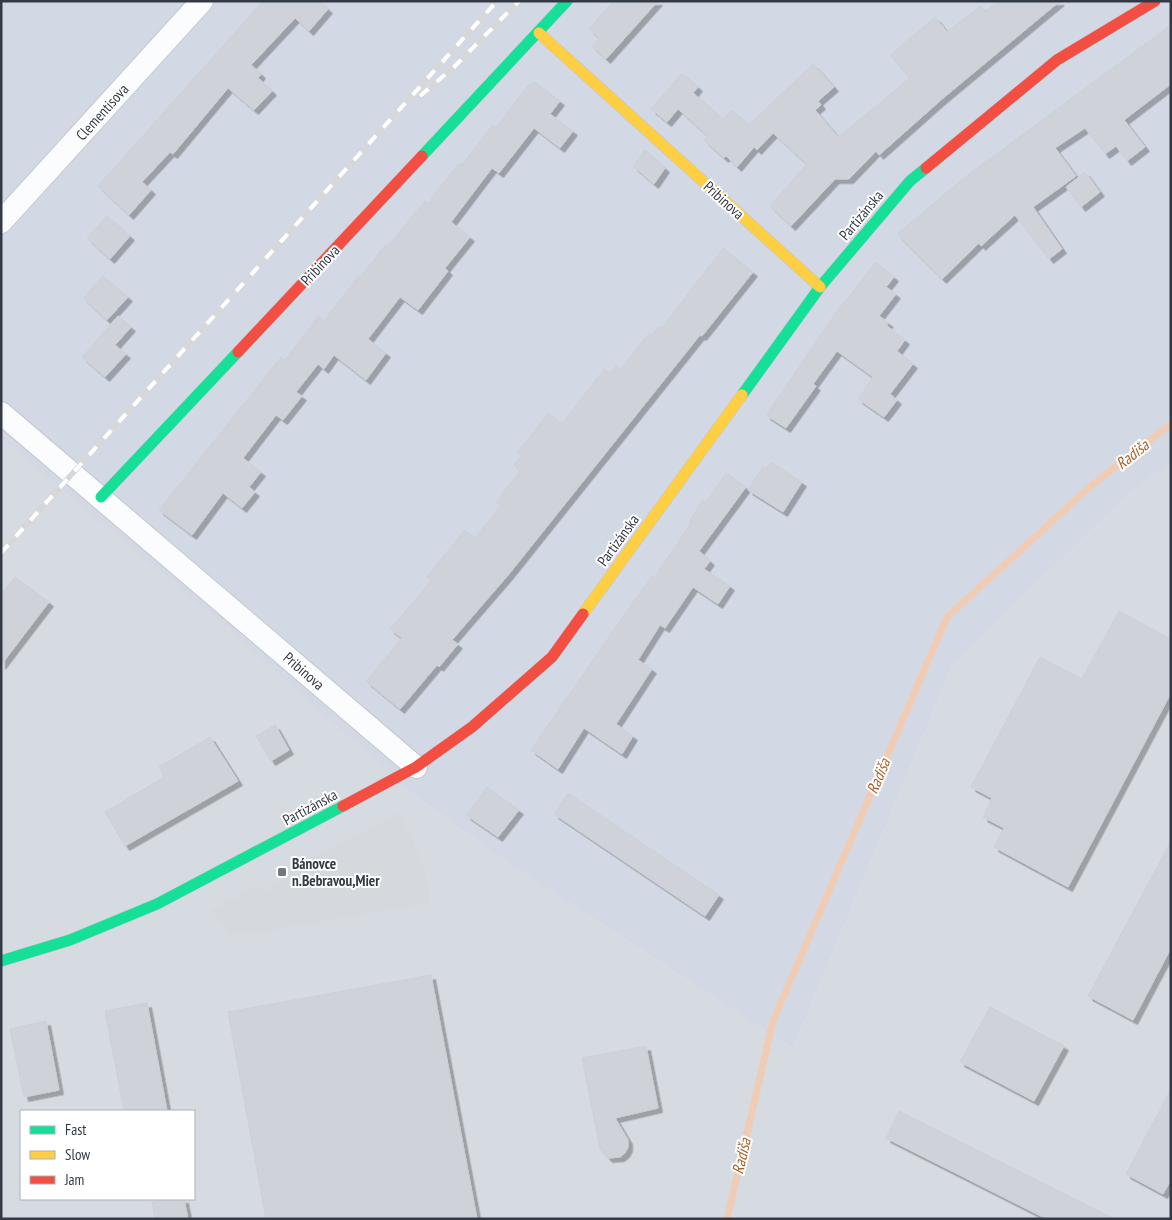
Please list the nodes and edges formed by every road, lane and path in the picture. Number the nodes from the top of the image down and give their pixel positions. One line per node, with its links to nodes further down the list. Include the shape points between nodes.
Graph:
1 (202, 1): 5 (street, Clementisova)
2 (567, 1): 4 (street, Pribinova)
3 (1155, 1): 6 (street, Partizánska, via 1057,60 910,181)
4 (539, 33): 6 (street, Pribinova); 8 (street, Pribinova)
5 (1, 222)
6 (820, 287): 9 (street, Partizánska, via 552,657 472,727)
7 (1, 413): 8 (street, Pribinova)
8 (101, 497): 9 (street, Pribinova)
9 (416, 767): 10 (street, Partizánska, via 157,904 70,940)
10 (1, 961)

